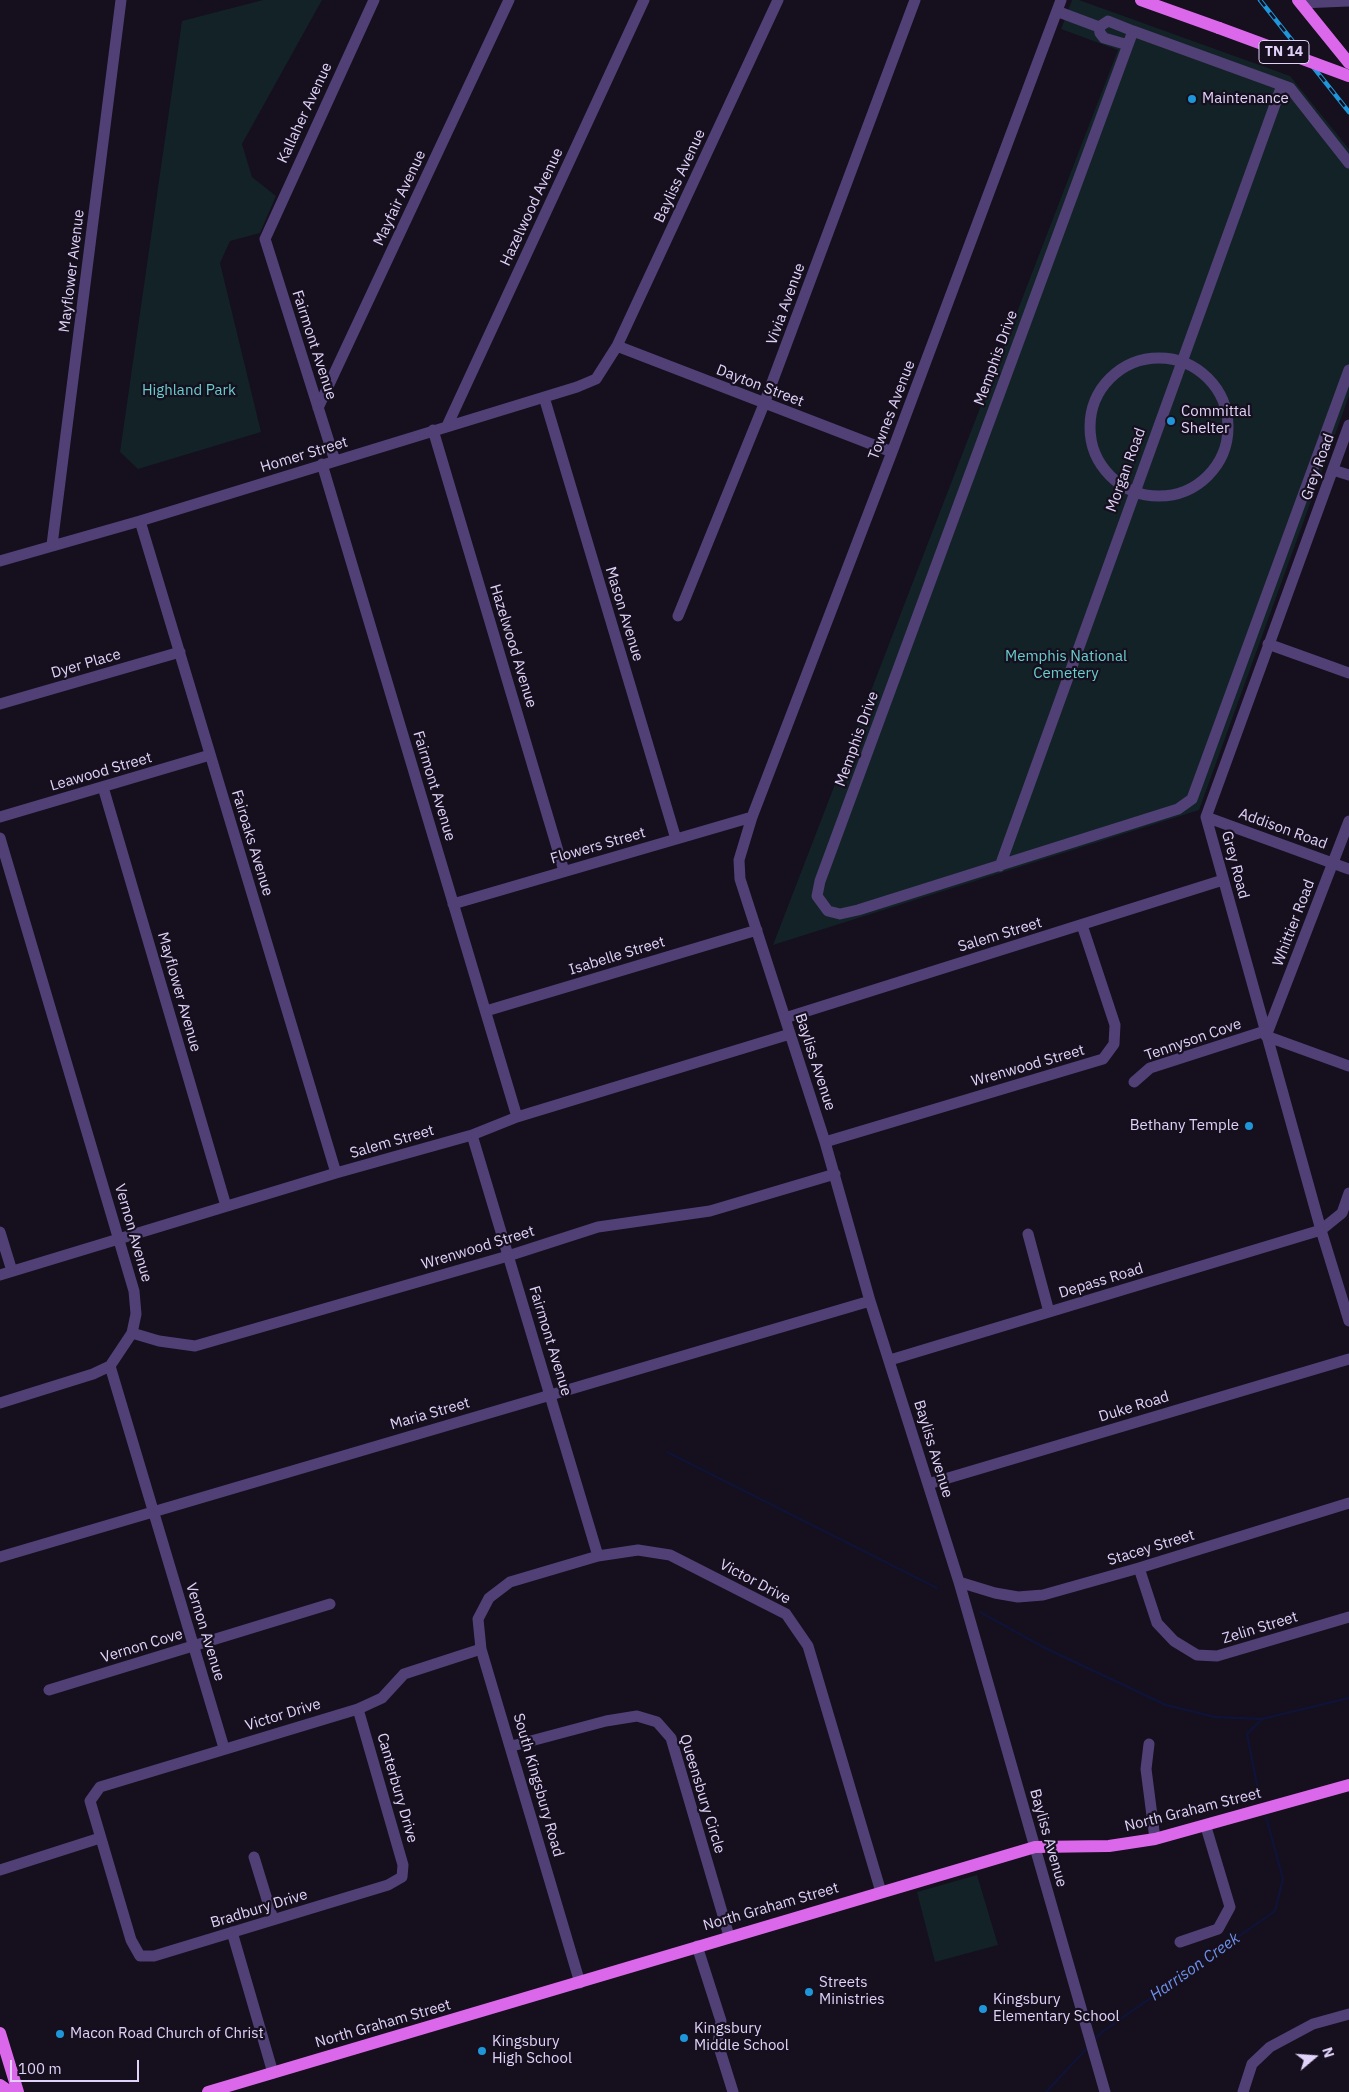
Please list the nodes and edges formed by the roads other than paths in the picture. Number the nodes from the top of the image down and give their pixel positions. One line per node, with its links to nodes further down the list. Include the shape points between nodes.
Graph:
1 (121, 0): 40 (street, Mayflower Avenue)
2 (374, 0): 22 (street, Kallaher Avenue)
3 (508, 0): 29 (street, Mayfair Avenue)
4 (644, 0): 31 (street, Hazelwood Avenue)
5 (778, 0): 23 (street, Bayliss Avenue)
6 (916, 0): 28 (street, Vivia Avenue)
7 (1061, 0): 12 (street, Townes Avenue)
8 (1068, 0): 12 (street, Townes Avenue)
9 (1141, 0): 19 (main road, TN 14, bridge)
10 (1299, 1): 11 (street); 15 (main road)
11 (1349, 1)
12 (1059, 12): 13 (street); 33 (street, Townes Avenue)
13 (1099, 26): 14 (street, via 1108,21); 16 (street, via 1104,38)
14 (1133, 31): 16 (street, Memphis Drive); 20 (street)
15 (1328, 37): 17 (main road); 18 (main road)
16 (1128, 45): 56 (street, Memphis Drive, via 817,896 828,911 840,914)
17 (1349, 50)
18 (1349, 63)
19 (1349, 76)
20 (1282, 85): 21 (street, via 1290,88); 24 (street, Morgan Road)
21 (1349, 162)
22 (264, 239): 29 (street, Fairmont Avenue)
23 (617, 346): 25 (street, Bayliss Avenue); 28 (street, Dayton Street)
24 (1181, 361): 38 (street, Morgan Road); 38 (street, via 1158,358 1134,362 1114,374 1098,392 1090,415 1090,439 1098,461 1114,480); 38 (street, via 1200,372 1222,401 1228,429 1224,450 1213,470 1197,484 1156,496)
25 (608, 364): 27 (street, Homer Street, via 596,379)
26 (1349, 370): 56 (street, Memphis Drive, via 1192,799 1178,809)
27 (544, 397): 31 (street, Homer Street); 54 (street, Mason Avenue)
28 (764, 404): 33 (street, Dayton Street); 42 (street, Vivia Avenue)
29 (318, 408): 34 (street, Fairmont Avenue)
30 (1349, 425): 36 (street, Grey Road)
31 (447, 426): 32 (street, Homer Street)
32 (433, 430): 34 (street, Homer Street); 58 (street, Hazelwood Avenue)
33 (892, 452): 50 (street, Townes Avenue)
34 (334, 460): 35 (street, Homer Street)
35 (322, 464): 39 (street, Homer Street); 60 (street, Fairmont Avenue)
36 (1333, 470): 37 (street); 43 (street, Grey Road)
37 (1349, 475)
38 (1134, 492): 56 (street, Morgan Road)
39 (140, 521): 40 (street, Homer Street); 44 (street, Fairoaks Avenue)
40 (52, 545): 41 (street, Homer Street)
41 (0, 561)
42 (678, 616)
43 (1268, 644): 45 (street); 51 (street, Grey Road)
44 (180, 652): 46 (street, Dyer Place); 47 (street, Fairoaks Avenue)
45 (1349, 673)
46 (0, 704)
47 (210, 755): 48 (street, Leawood Street); 72 (street, Fairoaks Avenue)
48 (103, 787): 49 (street, Leawood Street); 75 (street, Mayflower Avenue)
49 (0, 817)
50 (752, 817): 54 (street, Flowers Street); 62 (street, Bayliss Avenue, via 739,860 740,879)
51 (1206, 817): 55 (street, Addison Road); 59 (street, Grey Road)
52 (1349, 820): 55 (street, Whittier Road)
53 (0, 838): 79 (street, Vernon Avenue)
54 (676, 839): 58 (street, Flowers Street)
55 (1334, 863): 57 (street, Addison Road); 65 (street, Whittier Road)
56 (1000, 866)
57 (1349, 869)
58 (564, 871): 60 (street, Flowers Street)
59 (1223, 880): 61 (street, Salem Street); 65 (street, Grey Road)
60 (453, 904): 63 (street, Fairmont Avenue)
61 (1082, 925): 64 (street, Salem Street); 71 (street, Wrenwood Street, via 1115,1025 1114,1044 1103,1060)
62 (757, 930): 63 (street, Isabelle Street); 64 (street, Bayliss Avenue)
63 (486, 1011): 69 (street, Fairmont Avenue)
64 (785, 1018): 66 (street, Bayliss Avenue)
65 (1266, 1033): 67 (street); 68 (street, Tennyson Cove, via 1150,1068); 76 (street, Grey Road)
66 (790, 1034): 69 (street, Salem Street); 71 (street, Bayliss Avenue)
67 (1349, 1066)
68 (1134, 1082)
69 (517, 1117): 70 (street, Salem Street)
70 (472, 1135): 72 (street, Salem Street); 80 (street, Fairmont Avenue)
71 (825, 1142): 73 (street, Bayliss Avenue)
72 (336, 1173): 75 (street, Salem Street)
73 (834, 1174): 80 (street, Wrenwood Street, via 710,1211 598,1227); 83 (street, Bayliss Avenue)
74 (1349, 1193): 76 (street, via 1342,1213)
75 (226, 1206): 79 (street, Salem Street)
76 (1321, 1230): 84 (street, Depass Road); 85 (street, Grey Road)
77 (0, 1232): 81 (street)
78 (1028, 1234): 84 (street)
79 (119, 1239): 81 (street, Salem Street); 86 (street, Vernon Avenue, via 134,1291 136,1314)
80 (508, 1256): 86 (street, Wrenwood Street, via 195,1346 159,1342); 90 (street, Fairmont Avenue)
81 (12, 1271): 82 (street, Salem Street)
82 (0, 1275)
83 (870, 1301): 88 (street, Bayliss Avenue); 90 (street, Maria Street)
84 (1049, 1312): 88 (street, Depass Road)
85 (1349, 1321)
86 (132, 1333): 89 (street, Vernon Avenue)
87 (1349, 1359): 92 (street, Duke Road)
88 (890, 1360): 92 (street, Bayliss Avenue)
89 (110, 1366): 91 (street); 94 (street, Vernon Avenue)
90 (551, 1395): 94 (street, Maria Street); 95 (street, Fairmont Avenue)
91 (0, 1403)
92 (928, 1484): 98 (street, Bayliss Avenue)
93 (1349, 1503): 97 (street, Stacey Street)
94 (153, 1511): 96 (street, Maria Street); 102 (street, Vernon Avenue)
95 (598, 1556): 99 (street, Victor Drive, via 510,1582); 117 (street, Victor Drive, via 638,1550 670,1555 786,1614 808,1646)
96 (0, 1557)
97 (1139, 1568): 98 (street, Stacey Street, via 1043,1595 1018,1597); 101 (street, Zelin Street, via 1158,1623 1174,1641 1196,1655 1217,1656)
98 (959, 1582): 113 (street, Bayliss Avenue)
99 (489, 1598): 103 (street, South Kingsbury Road, via 478,1620)
100 (330, 1604): 102 (street, Vernon Cove)
101 (1349, 1617)
102 (193, 1646): 104 (street, Vernon Cove); 108 (street, Vernon Avenue)
103 (481, 1649): 105 (street, Victor Drive, via 404,1674 382,1698); 107 (street, South Kingsbury Road)
104 (49, 1690)
105 (358, 1708): 108 (street, Victor Drive); 116 (street, Canterbury Drive, via 403,1865)
106 (1149, 1744): 112 (street, via 1146,1768)
107 (512, 1746): 120 (street, Queensbury Circle, via 606,1721 637,1716 657,1722 671,1738); 123 (street, South Kingsbury Road)
108 (224, 1748): 111 (street, Victor Drive, via 100,1787 90,1802)
109 (1349, 1785): 110 (main road, North Graham Street)
110 (1206, 1827): 112 (main road, North Graham Street); 121 (street, via 1230,1907 1218,1929)
111 (100, 1838): 115 (street); 119 (street, Bradbury Drive, via 131,1940 140,1956 147,1958)
112 (1155, 1839): 113 (main road, North Graham Street, via 1109,1846)
113 (1036, 1847): 117 (main road, North Graham Street); 132 (street, Bayliss Avenue)
114 (254, 1857): 118 (street)
115 (0, 1870)
116 (402, 1877): 118 (street, Bradbury Drive, via 388,1885)
117 (881, 1892): 120 (main road, North Graham Street)
118 (273, 1919): 119 (street, Bradbury Drive)
119 (232, 1932): 127 (street)
120 (729, 1936): 122 (main road, North Graham Street)
121 (1180, 1942)
122 (697, 1946): 123 (main road, North Graham Street); 131 (street, via 721,2021 718,2044)
123 (580, 1982): 127 (main road, North Graham Street)
124 (1349, 2014): 133 (street, via 1314,2024 1270,2047 1252,2064)
125 (0, 2033): 126 (main road)
126 (3, 2053): 129 (main road)
127 (273, 2073): 130 (main road, North Graham Street)
128 (0, 2085): 129 (main road)
129 (16, 2091)
130 (208, 2092)
131 (733, 2092)
132 (1105, 2092)
133 (1243, 2092)

